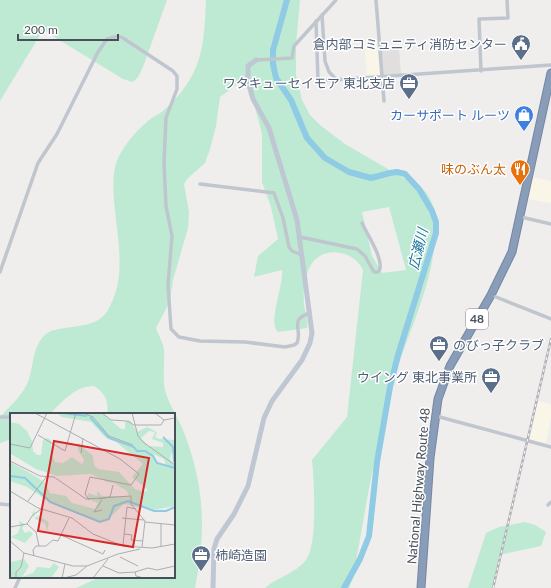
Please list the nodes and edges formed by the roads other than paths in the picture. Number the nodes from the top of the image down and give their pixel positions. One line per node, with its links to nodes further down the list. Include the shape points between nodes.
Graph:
1 (336, 0): 4 (street)
2 (376, 0): 10 (street)
3 (507, 0): 8 (street, via 508,18 479,19)
4 (322, 15): 5 (street); 11 (street, via 326,67)
5 (316, 21): 6 (street, via 294,46 294,56 287,59); 11 (street, via 318,81)
6 (256, 60): 17 (street, via 247,68 250,90 269,128)
7 (551, 65): 8 (street)
8 (481, 71): 10 (street)
9 (551, 73): 14 (highway, National Highway Route 48 / 48)
10 (383, 78): 11 (street); 12 (street)
11 (338, 80)
12 (384, 101)
13 (200, 184): 18 (street, via 274,193 289,247)
14 (521, 217): 16 (street); 20 (highway, National Highway Route 48 / 48, via 512,252)
15 (362, 223): 17 (street, via 378,256 378,272 374,272 365,256 357,249)
16 (551, 224)
17 (300, 236): 18 (street)
18 (302, 255): 21 (street)
19 (0, 272): 21 (street, via 38,162 70,111 101,46 111,37 118,36 170,67 177,76 176,95 166,118 164,163 166,206 172,236 168,285 171,329 178,337 193,340 285,346 297,342 298,322 302,316)
20 (491, 295): 22 (street); 23 (highway, National Highway Route 48 / 48, via 450,366)
21 (310, 313): 29 (street, via 310,343 302,360 269,407 260,429 252,476 234,514 215,544 212,561)
22 (551, 319)
23 (434, 415): 24 (street); 30 (highway, National Highway Route 48 / 48)
24 (551, 447)
25 (0, 504): 26 (street)
26 (10, 505)
27 (20, 578): 28 (street)
28 (15, 588)
29 (213, 588)
30 (421, 588)

